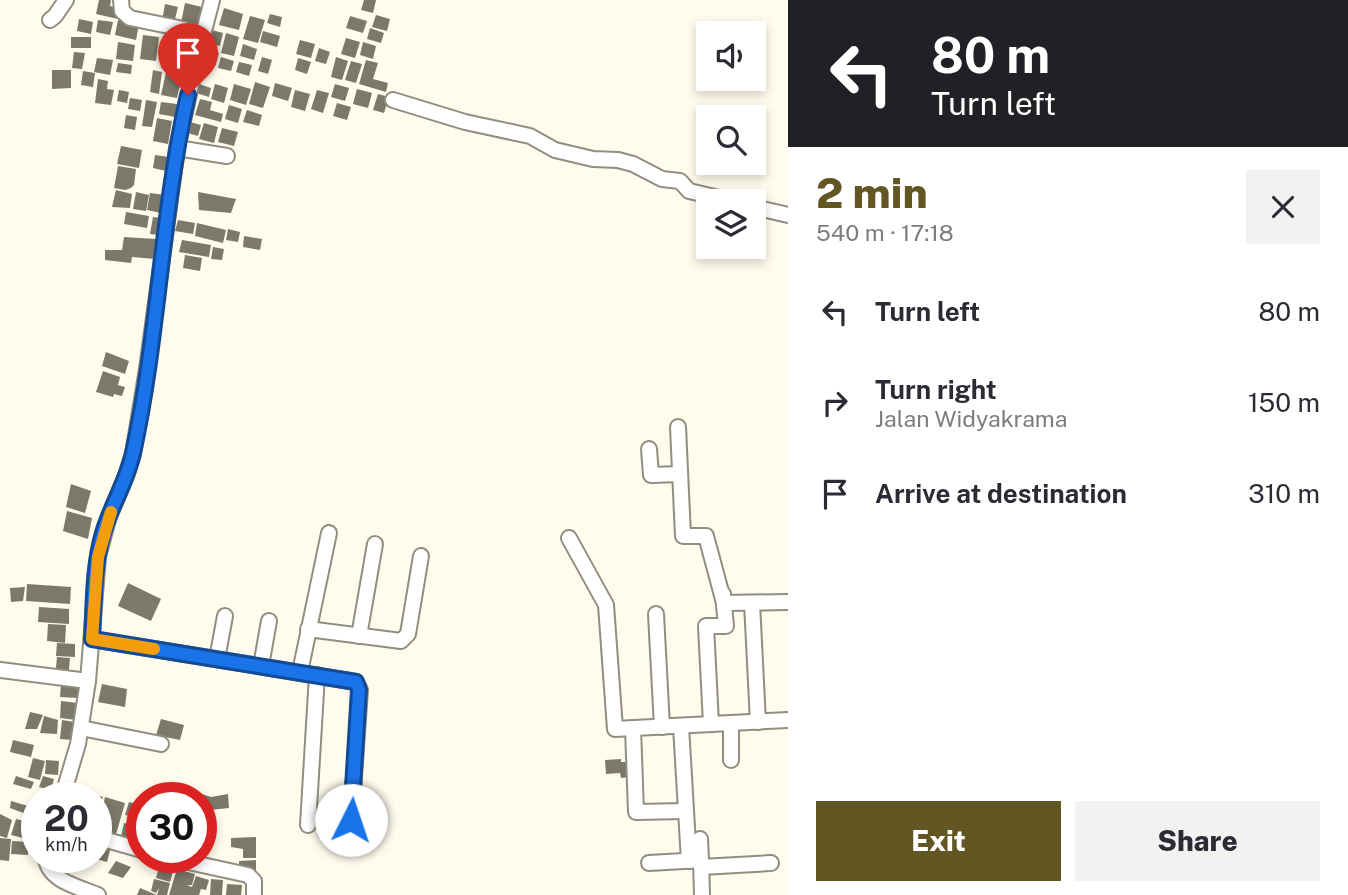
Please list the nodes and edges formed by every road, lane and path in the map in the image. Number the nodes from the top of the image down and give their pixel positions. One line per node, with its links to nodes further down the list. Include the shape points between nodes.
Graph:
1 (66, 0): 4 (street)
2 (121, 0): 5 (street, via 122,11 131,18)
3 (212, 0): 5 (street)
4 (50, 20)
5 (204, 33): 7 (street)
6 (393, 100): 9 (street, via 530,135 555,150 633,164 662,179 680,181)
7 (177, 148): 8 (street); 27 (street, via 140,414 126,476 102,536)
8 (227, 156)
9 (696, 193)
10 (766, 210): 11 (street)
11 (788, 215)
12 (678, 427): 14 (street)
13 (649, 449): 14 (street, via 651,475)
14 (680, 474): 20 (street, via 683,536 706,536 711,554 720,554)
15 (329, 533): 25 (street)
16 (569, 538): 41 (street, via 606,605 615,729)
17 (375, 544): 26 (street)
18 (421, 556): 26 (street, via 405,638)
19 (788, 602): 21 (street)
20 (724, 603): 21 (street); 37 (street, via 726,626 706,626)
21 (752, 603): 35 (street)
22 (656, 614): 39 (street)
23 (225, 616): 28 (street)
24 (269, 621): 29 (street)
25 (308, 629): 26 (street); 31 (street)
26 (359, 636)
27 (92, 639): 28 (street); 33 (street)
28 (217, 659): 29 (street)
29 (261, 666): 31 (street)
30 (0, 670): 33 (street)
31 (299, 672): 32 (street)
32 (317, 675): 46 (street, via 359,685); 47 (street)
33 (88, 681): 40 (street)
34 (788, 720): 35 (street)
35 (758, 722): 36 (street)
36 (731, 723): 37 (street); 43 (street)
37 (711, 724): 38 (street)
38 (681, 726): 39 (street); 45 (street)
39 (662, 727): 41 (street)
40 (81, 728): 42 (street); 44 (street)
41 (633, 728): 45 (street, via 636,812)
42 (161, 744)
43 (731, 760)
44 (66, 782)
45 (685, 811): 50 (street)
46 (351, 820)
47 (307, 825)
48 (700, 839): 50 (street)
49 (649, 863): 50 (street)
50 (697, 863): 51 (street); 56 (street)
51 (771, 863)
52 (217, 868): 55 (street, via 248,875 254,881)
53 (52, 873): 54 (street)
54 (98, 895)
55 (254, 895)
56 (702, 895)

